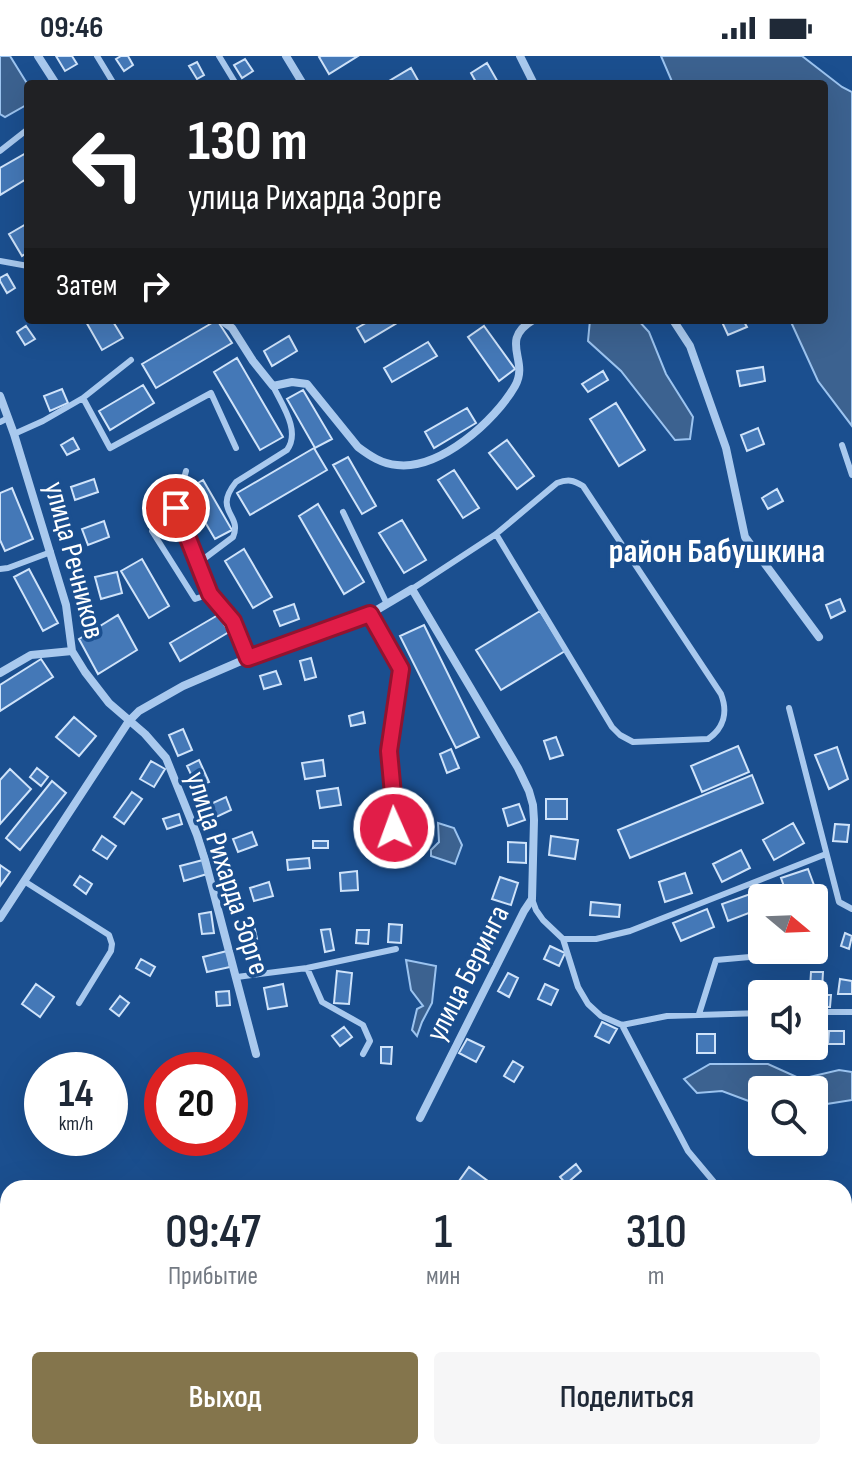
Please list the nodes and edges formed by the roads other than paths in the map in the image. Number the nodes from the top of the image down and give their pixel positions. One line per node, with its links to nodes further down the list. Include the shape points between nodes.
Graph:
1 (38, 56): 6 (street)
2 (97, 56): 7 (lane)
3 (219, 56): 8 (lane)
4 (286, 56): 9 (street)
5 (520, 56): 10 (street)
6 (53, 80)
7 (112, 80)
8 (234, 80)
9 (301, 80)
10 (532, 80)
11 (24, 132): 12 (lane)
12 (0, 151)
13 (0, 261): 14 (lane)
14 (24, 265)
15 (226, 324): 19 (street)
16 (526, 324): 19 (street, via 517,332 519,377 508,395 467,440 417,465 383,463 368,455 307,384)
17 (676, 324): 38 (street, via 690,346 726,448 745,537)
18 (131, 360): 21 (lane)
19 (273, 386): 32 (lane, via 291,425 292,442 236,482 226,509 236,532)
20 (0, 396): 22 (street, улица Речников)
21 (83, 398): 23 (lane); 25 (lane, via 110,448 211,393)
22 (4, 420): 23 (street, улица Речников)
23 (14, 434): 31 (street, улица Речников)
24 (842, 445): 27 (lane)
25 (236, 448)
26 (186, 471): 28 (lane)
27 (852, 475)
28 (176, 508): 32 (lane); 35 (lane, via 152,531 195,599)
29 (343, 512): 36 (lane)
30 (496, 534): 30 (lane, via 557,483 567,479 583,486 721,694 725,716 715,734 708,739 633,742 620,735); 34 (lane)
31 (51, 552): 33 (lane); 39 (street, улица Речников)
32 (197, 564): 35 (lane)
33 (0, 569)
34 (412, 589): 36 (street); 47 (street, улица Беринга, via 529,791 534,820)
35 (210, 594): 40 (lane, via 233,621)
36 (387, 604): 37 (street)
37 (370, 614): 40 (street); 44 (lane, via 401,669 389,751)
38 (819, 637)
39 (72, 651): 41 (street, via 31,655); 43 (street, улица Речников, via 109,703)
40 (248, 658): 43 (street, via 162,697)
41 (0, 673)
42 (789, 708): 45 (lane)
43 (129, 721): 46 (street); 54 (street, улица Рихарда Зорге, via 166,758 197,835)
44 (394, 852)
45 (826, 854): 48 (lane, via 839,902); 50 (lane, via 612,937)
46 (24, 881): 49 (street); 55 (lane, via 109,935 111,951)
47 (532, 899): 50 (lane, via 543,920); 63 (street, улица Беринга)
48 (852, 909)
49 (0, 918)
50 (563, 939): 60 (lane, via 588,1004)
51 (396, 949): 53 (lane)
52 (748, 957): 59 (lane, via 716,960)
53 (307, 968): 54 (lane); 62 (lane, via 322,1002 363,1025 370,1041)
54 (237, 977): 61 (street, улица Рихарда Зорге)
55 (79, 1003)
56 (828, 1012): 57 (lane)
57 (852, 1012)
58 (748, 1013): 59 (lane)
59 (699, 1014): 60 (lane)
60 (622, 1025): 64 (lane, via 688,1151)
61 (256, 1054)
62 (363, 1054)
63 (420, 1118)
64 (712, 1180)

